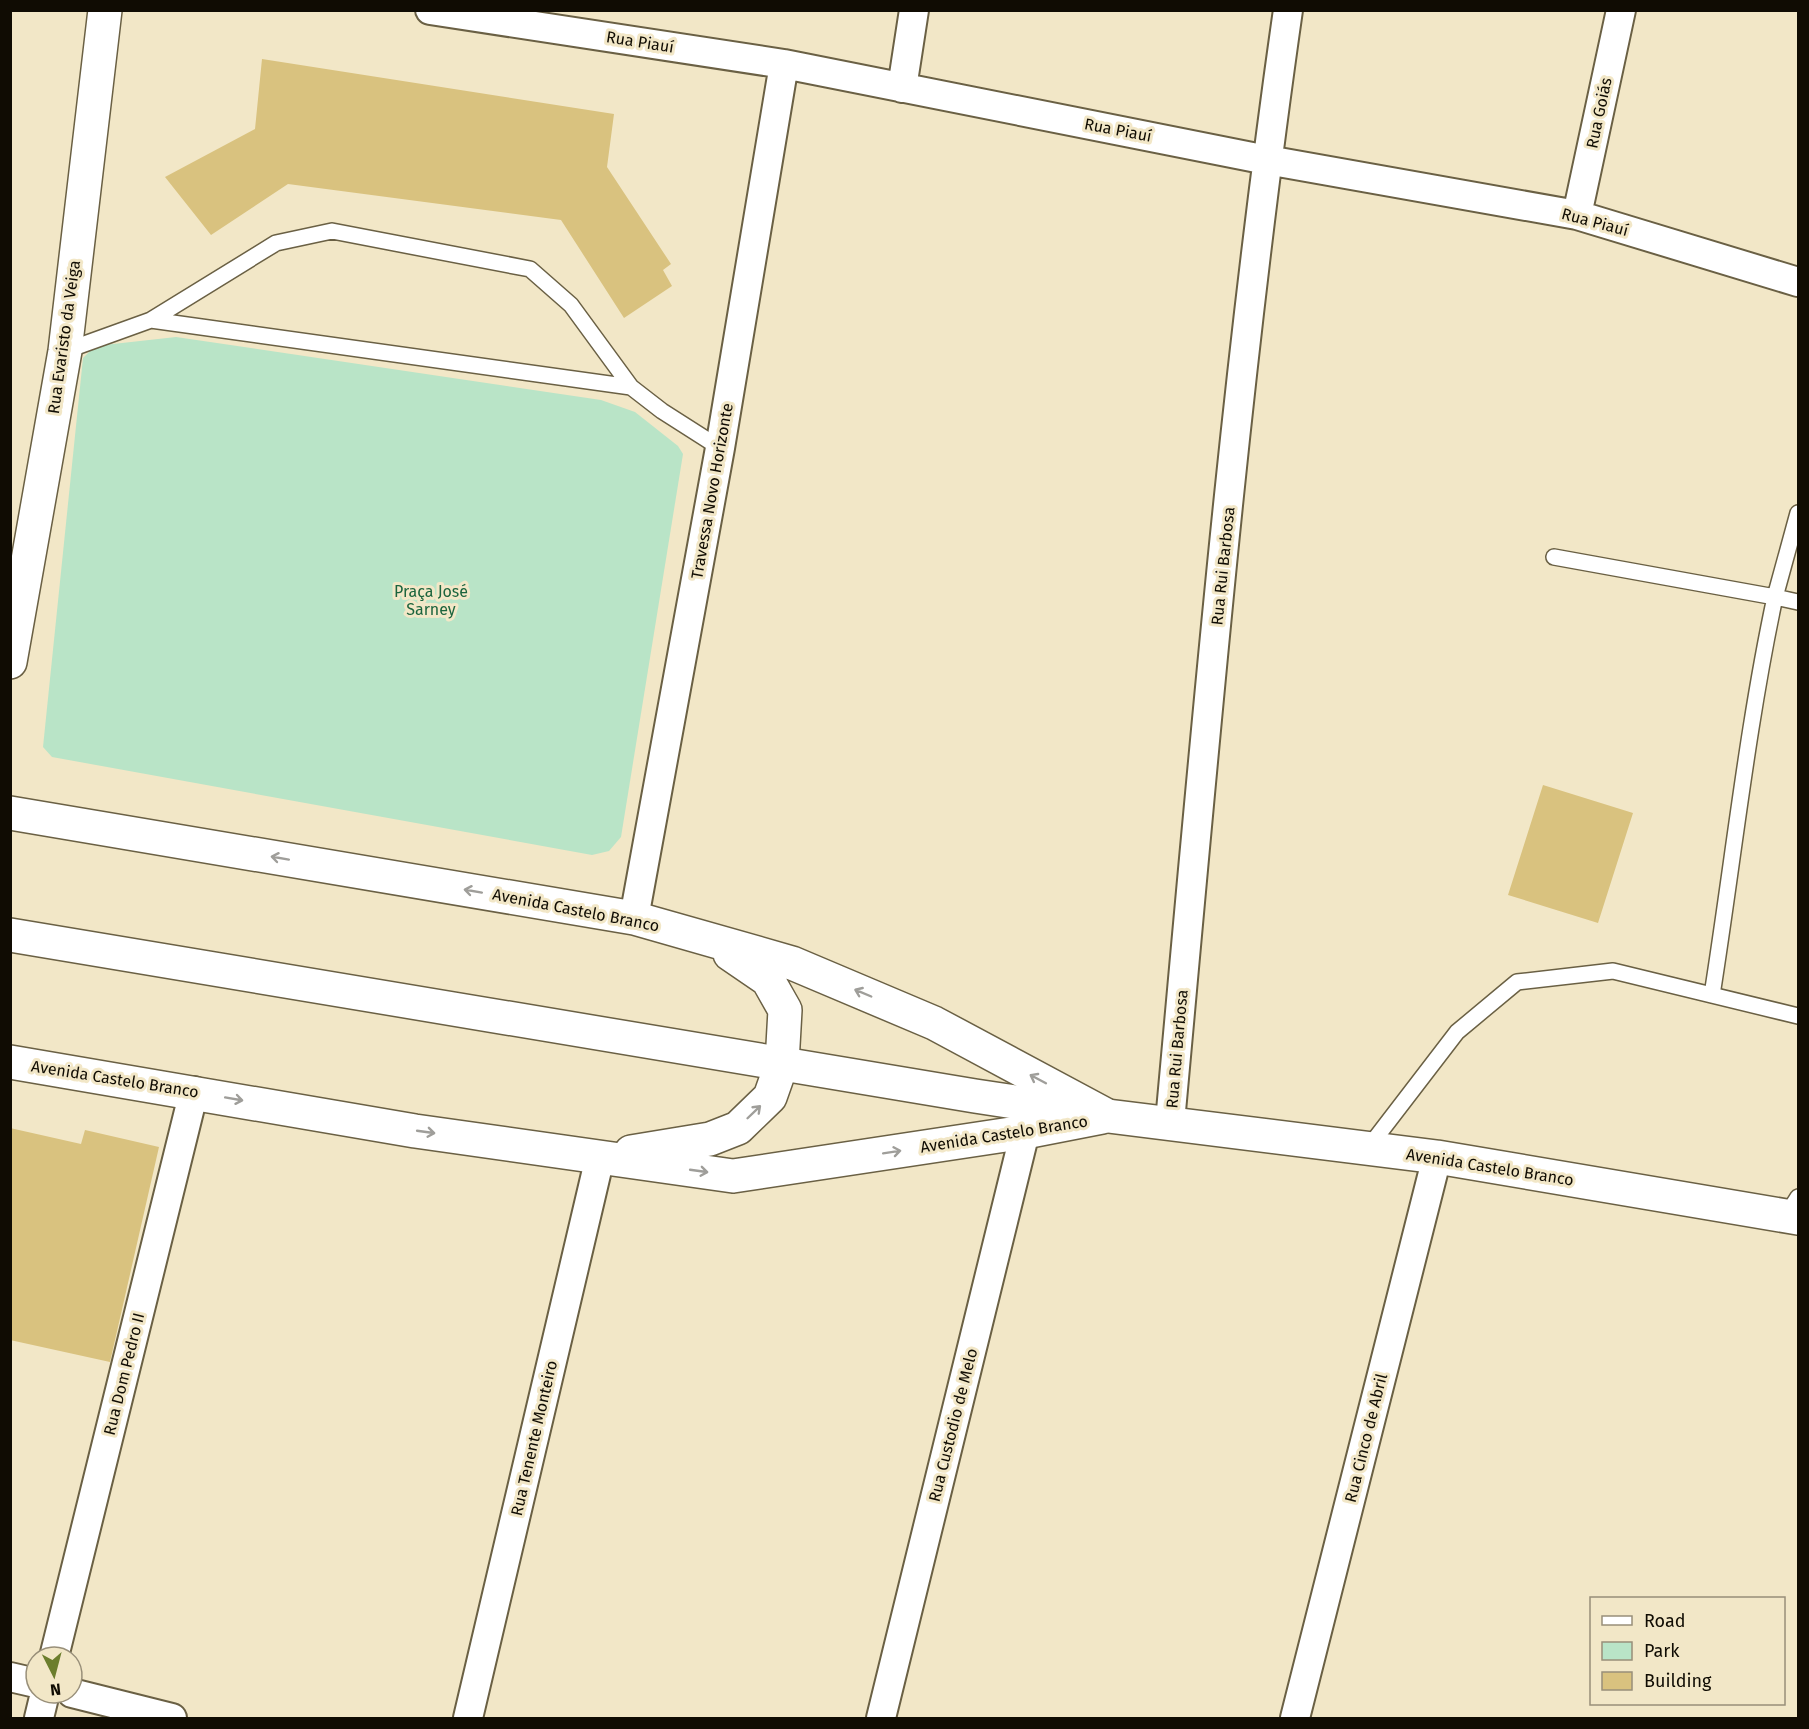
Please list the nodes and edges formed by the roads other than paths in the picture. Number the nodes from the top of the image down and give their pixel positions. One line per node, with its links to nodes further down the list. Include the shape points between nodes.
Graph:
1 (105, 10): 12 (main road, Rua Evaristo da Veiga)
2 (430, 10): 6 (street, Rua Piauí)
3 (914, 10): 7 (street)
4 (1288, 10): 8 (street, Rua Rui Barbosa)
5 (1621, 10): 9 (street, Rua Goiás)
6 (783, 64): 7 (street, Rua Piauí); 14 (street, Travessa Novo Horizonte)
7 (902, 88): 8 (street, Rua Piauí)
8 (1267, 160): 9 (street, Rua Piauí); 29 (street, Rua Rui Barbosa, via 1211,673)
9 (1577, 215): 10 (street, Rua Piauí)
10 (1798, 282)
11 (151, 320): 12 (lane); 13 (lane); 13 (lane, via 276,243 332,231 530,269 571,305)
12 (65, 351): 19 (main road, Rua Evaristo da Veiga)
13 (631, 387): 14 (lane)
14 (720, 448): 21 (street, Travessa Novo Horizonte)
15 (1798, 513): 17 (lane)
16 (1554, 557): 17 (lane)
17 (1775, 597): 18 (lane); 23 (lane, via 1757,682)
18 (1798, 602)
19 (10, 662)
20 (10, 813): 21 (main road, Avenida Castelo Branco, one-way to 20)
21 (634, 918): 26 (main road, via 727,952 768,980 785,1010); 28 (main road, Avenida Castelo Branco, one-way to 21, via 934,1023 792,963)
22 (10, 935): 26 (main road, Avenida Castelo Branco)
23 (1712, 995): 24 (lane); 31 (lane, via 1613,971 1517,982 1456,1032)
24 (1798, 1016)
25 (10, 1062): 27 (main road, Avenida Castelo Branco)
26 (782, 1063): 28 (main road, Avenida Castelo Branco); 32 (main road, one-way to 26, via 710,1139 738,1128 770,1097)
27 (194, 1092): 32 (main road, Avenida Castelo Branco, one-way to 32, via 415,1131); 35 (street, Rua Dom Pedro II)
28 (1108, 1116): 29 (main road, Avenida Castelo Branco); 30 (main road, Avenida Castelo Branco)
29 (1170, 1122): 31 (main road, Avenida Castelo Branco)
30 (1025, 1132): 32 (main road, Avenida Castelo Branco, one-way to 30, via 733,1176); 39 (street, Rua Custodio de Melo)
31 (1368, 1148): 33 (main road, Avenida Castelo Branco)
32 (600, 1156): 38 (street, Rua Tenente Monteiro)
33 (1437, 1157): 34 (main road, Avenida Castelo Branco); 40 (street, Rua Cinco de Abril)
34 (1794, 1210)
35 (57, 1645)
36 (84, 1696): 37 (street)
37 (171, 1719)
38 (468, 1719)
39 (881, 1719)
40 (1295, 1719)

